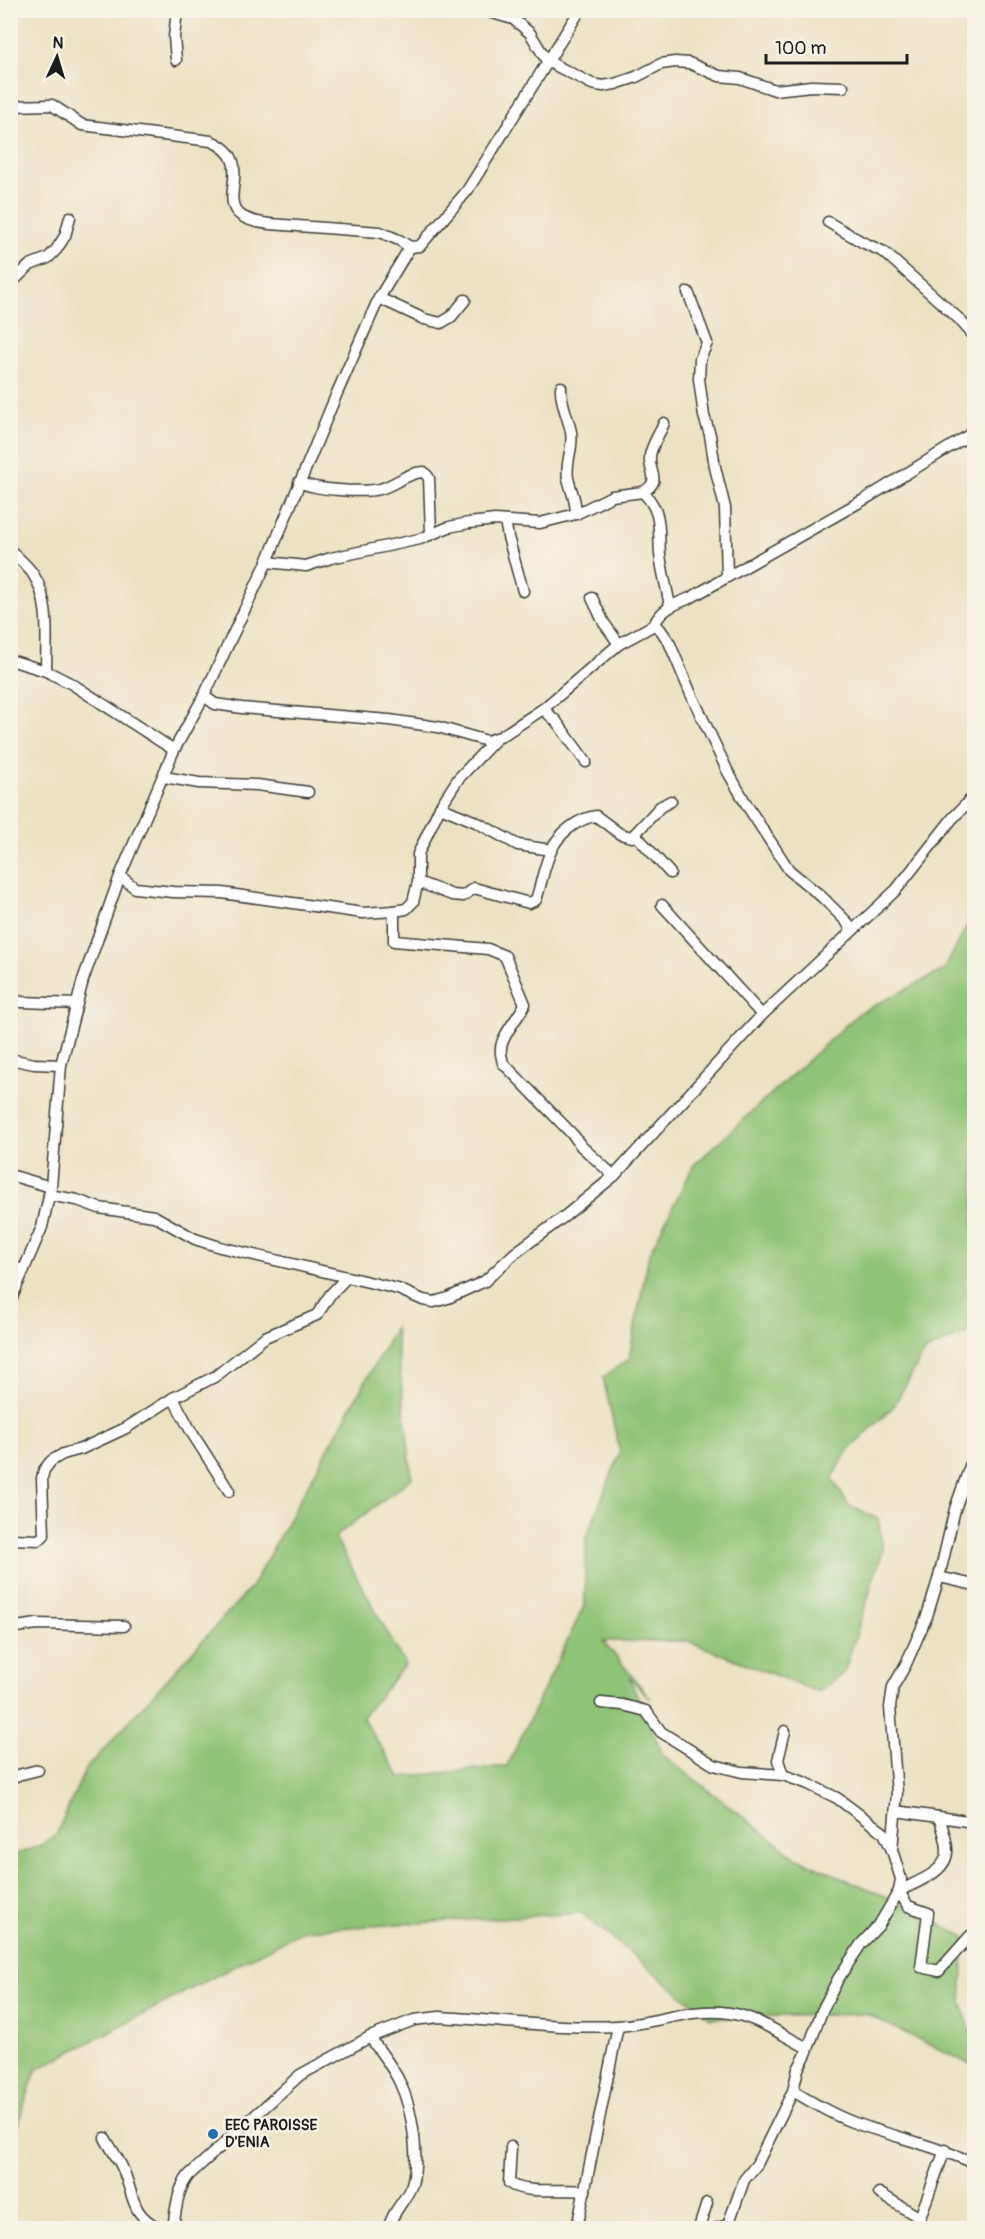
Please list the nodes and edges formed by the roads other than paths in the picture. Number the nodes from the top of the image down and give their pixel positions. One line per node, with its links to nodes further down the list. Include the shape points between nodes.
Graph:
1 (177, 10): 4 (street)
2 (482, 10): 5 (street, via 513,19 530,33)
3 (580, 10): 5 (street)
4 (176, 60)
5 (547, 61): 6 (street, via 603,86 675,62 775,90); 10 (street, via 467,191 420,246)
6 (843, 87)
7 (10, 106): 10 (street, via 52,105 82,125 211,141 222,146 234,160 231,195 245,219 380,232)
8 (70, 217): 11 (street, via 56,250 48,258)
9 (828, 222): 16 (street, via 884,252)
10 (410, 247): 14 (street)
11 (16, 271): 12 (street)
12 (10, 284)
13 (688, 292): 27 (street, via 707,343 700,359 699,379 725,508)
14 (379, 298): 15 (street, via 441,323); 20 (street)
15 (465, 300)
16 (973, 331)
17 (561, 387): 22 (street, via 572,435 568,478 576,498)
18 (664, 423): 21 (street, via 650,456 654,482)
19 (975, 432): 27 (street)
20 (299, 482): 24 (street, via 325,489 369,490 424,472 429,478); 26 (street)
21 (643, 492): 22 (street, via 612,496); 30 (street, via 656,507)
22 (576, 514): 23 (street, via 540,523)
23 (505, 521): 24 (street, via 469,523); 28 (street)
24 (430, 533): 26 (street, via 420,539 306,566)
25 (10, 550): 34 (street, via 34,575 43,600)
26 (267, 562): 35 (street)
27 (727, 577): 30 (street)
28 (523, 591)
29 (592, 598): 32 (street)
30 (670, 606): 31 (street)
31 (654, 625): 32 (street); 52 (street, via 669,642 747,807 789,870 822,897)
32 (619, 644): 36 (street)
33 (10, 660): 34 (street)
34 (46, 671): 38 (street)
35 (204, 696): 37 (street, via 215,704 242,708 389,720 438,727 487,741); 38 (street)
36 (543, 709): 37 (street); 39 (street)
37 (500, 737): 44 (street, via 458,780)
38 (174, 750): 40 (street)
39 (586, 762)
40 (164, 777): 41 (street); 48 (street)
41 (308, 792)
42 (975, 796): 52 (street, via 896,891)
43 (671, 801): 45 (street, via 660,807)
44 (440, 807): 46 (street, via 518,845); 49 (street, via 418,854)
45 (635, 834): 46 (street, via 620,834 596,816 584,817); 47 (street)
46 (551, 850): 49 (street, via 536,900 529,903 474,888 463,896 452,895)
47 (670, 873)
48 (120, 876): 51 (street, via 135,888 222,892 363,913); 54 (street)
49 (418, 882): 51 (street, via 413,902 406,909)
50 (662, 905): 55 (street)
51 (394, 911): 59 (street, via 394,941 488,949 505,956 525,1004 503,1040 503,1063 580,1146)
52 (852, 932): 55 (street)
53 (10, 1000): 54 (street)
54 (77, 1004): 57 (street)
55 (762, 1015): 59 (street)
56 (10, 1059): 57 (street)
57 (61, 1065): 60 (street)
58 (10, 1175): 60 (street)
59 (614, 1176): 63 (street, via 485,1281 448,1298 423,1300 398,1289)
60 (50, 1191): 62 (street, via 42,1227); 63 (street, via 99,1208 154,1216 204,1242)
61 (10, 1266): 62 (street)
62 (24, 1270): 64 (street)
63 (347, 1277): 65 (street, via 317,1315 265,1337 216,1376)
64 (10, 1302)
65 (173, 1398): 67 (street); 68 (street, via 126,1428 51,1461 42,1478 44,1535 39,1540)
66 (975, 1455): 69 (street, via 955,1509)
67 (230, 1491)
68 (10, 1539)
69 (939, 1577): 70 (street); 78 (street, via 927,1616 893,1687 890,1707)
70 (975, 1585)
71 (124, 1626): 72 (street, via 37,1624)
72 (10, 1628)
73 (601, 1703): 76 (street, via 646,1711 661,1732 714,1765)
74 (785, 1731): 76 (street, via 778,1760)
75 (38, 1770): 77 (street)
76 (783, 1775): 81 (street, via 837,1798 884,1833)
77 (10, 1779)
78 (896, 1811): 79 (street); 81 (street)
79 (939, 1817): 80 (street); 82 (street, via 947,1851 944,1864)
80 (975, 1822)
81 (892, 1850): 82 (street, via 900,1879)
82 (899, 1891): 83 (street, via 908,1906 928,1913 921,1967 939,1971 970,1936); 86 (street, via 838,1979)
83 (975, 1938)
84 (618, 2026): 85 (street, via 439,2017 414,2020); 86 (street, via 704,2011 731,2013 770,2027); 92 (street)
85 (370, 2037): 98 (street, via 300,2075 189,2175 178,2194); 99 (street, via 402,2086 414,2139 412,2183)
86 (808, 2048): 87 (street)
87 (793, 2091): 90 (street, via 855,2123); 96 (street, via 757,2164 744,2180)
88 (105, 2138): 97 (street, via 122,2167 142,2218)
89 (511, 2146): 92 (street, via 509,2183 513,2187)
90 (945, 2150): 91 (street); 95 (street)
91 (975, 2163)
92 (585, 2191): 100 (street)
93 (879, 2193): 95 (street)
94 (707, 2203): 101 (street)
95 (918, 2223)
96 (731, 2228): 102 (street)
97 (160, 2229)
98 (173, 2229)
99 (389, 2229)
100 (577, 2229)
101 (699, 2229)
102 (717, 2229)

